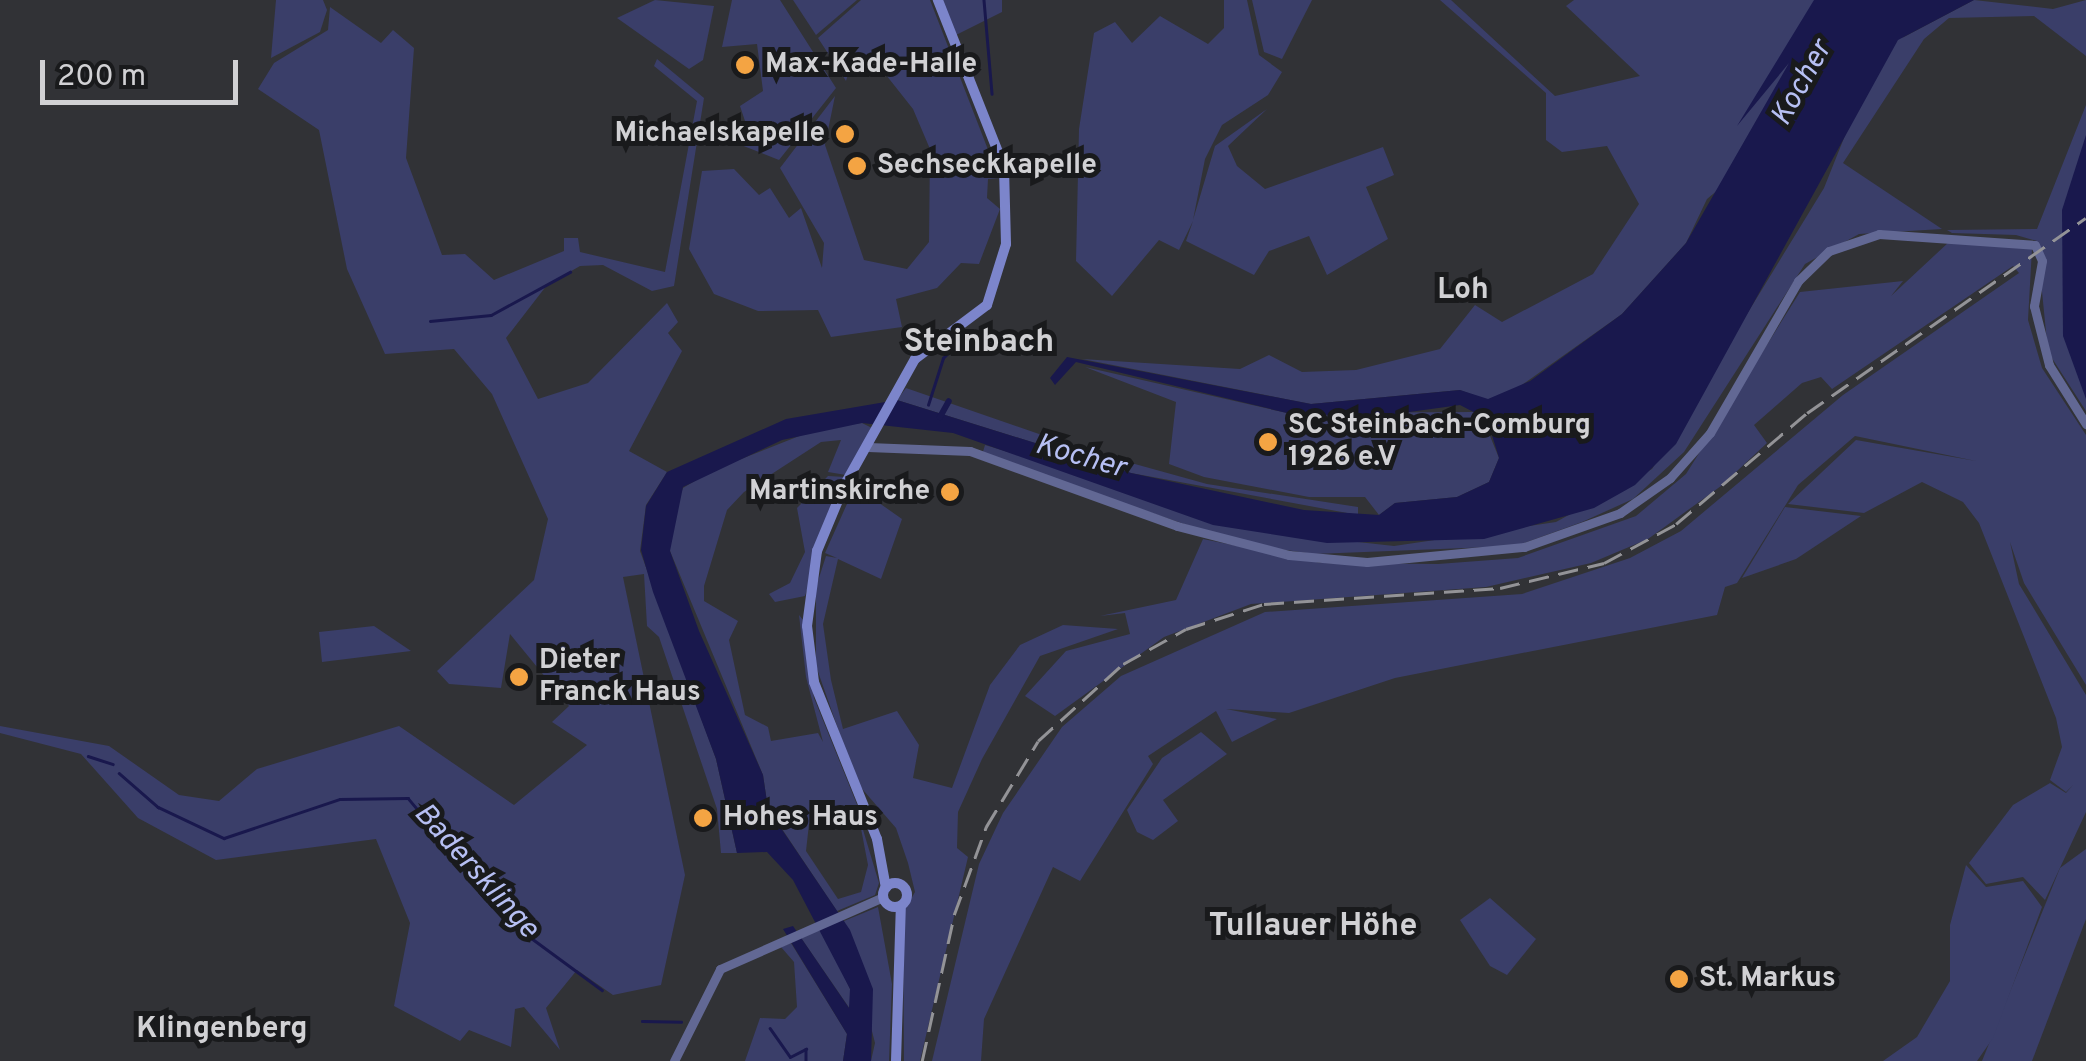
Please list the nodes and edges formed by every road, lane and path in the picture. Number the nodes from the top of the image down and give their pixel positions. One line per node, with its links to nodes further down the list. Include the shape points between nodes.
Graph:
1 (938, 0): 3 (main road, via 1004,167 1010,211 992,297 923,349)
2 (2086, 424): 3 (street, via 2049,365 2034,306 2042,261 2036,245 1879,234 1829,251 1798,281 1710,432 1670,478 1620,513 1524,547 1366,562 1289,555 970,452)
3 (868, 447): 4 (main road, via 818,551 807,626 833,742 884,862)
4 (885, 895): 5 (main road); 5 (main road, via 907,893); 6 (main road); 7 (street, via 720,969)
5 (901, 906): 6 (main road)
6 (896, 928): 8 (main road)
7 (674, 1061)
8 (896, 1061)

